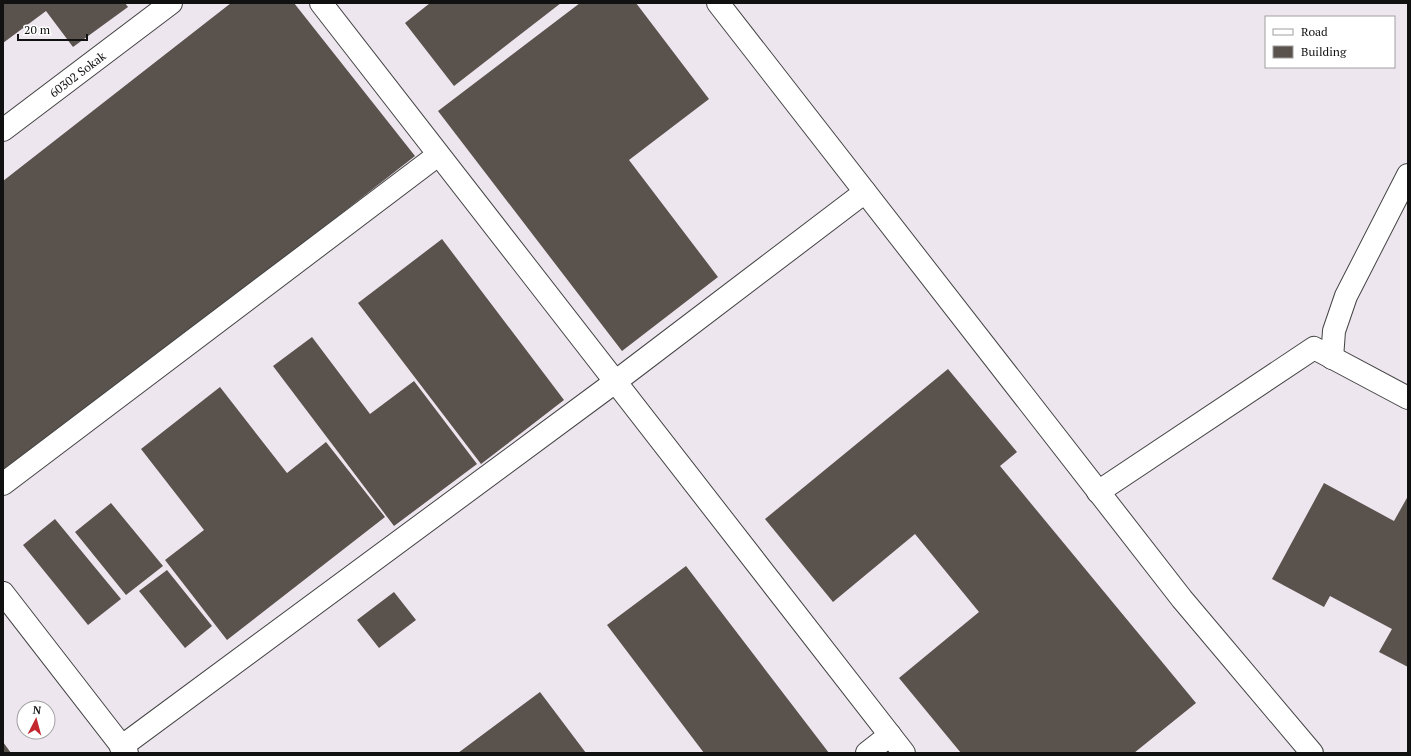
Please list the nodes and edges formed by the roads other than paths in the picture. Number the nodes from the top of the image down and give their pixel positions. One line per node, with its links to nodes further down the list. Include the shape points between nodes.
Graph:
1 (171, 3): 4 (street, 60302 Sokak)
2 (321, 3): 5 (street)
3 (718, 3): 7 (street)
4 (3, 130)
5 (438, 155): 9 (street); 11 (street)
6 (1408, 175): 8 (street, via 1346,296 1334,331)
7 (865, 192): 9 (street); 12 (street)
8 (1332, 358): 10 (street); 12 (street, via 1314,348)
9 (615, 382): 14 (street); 15 (street)
10 (1408, 398)
11 (3, 484)
12 (1098, 492): 18 (street, via 1182,599)
13 (3, 594): 15 (street)
14 (890, 735): 16 (street); 17 (street)
15 (124, 750)
16 (867, 753)
17 (904, 753)
18 (1312, 753)

